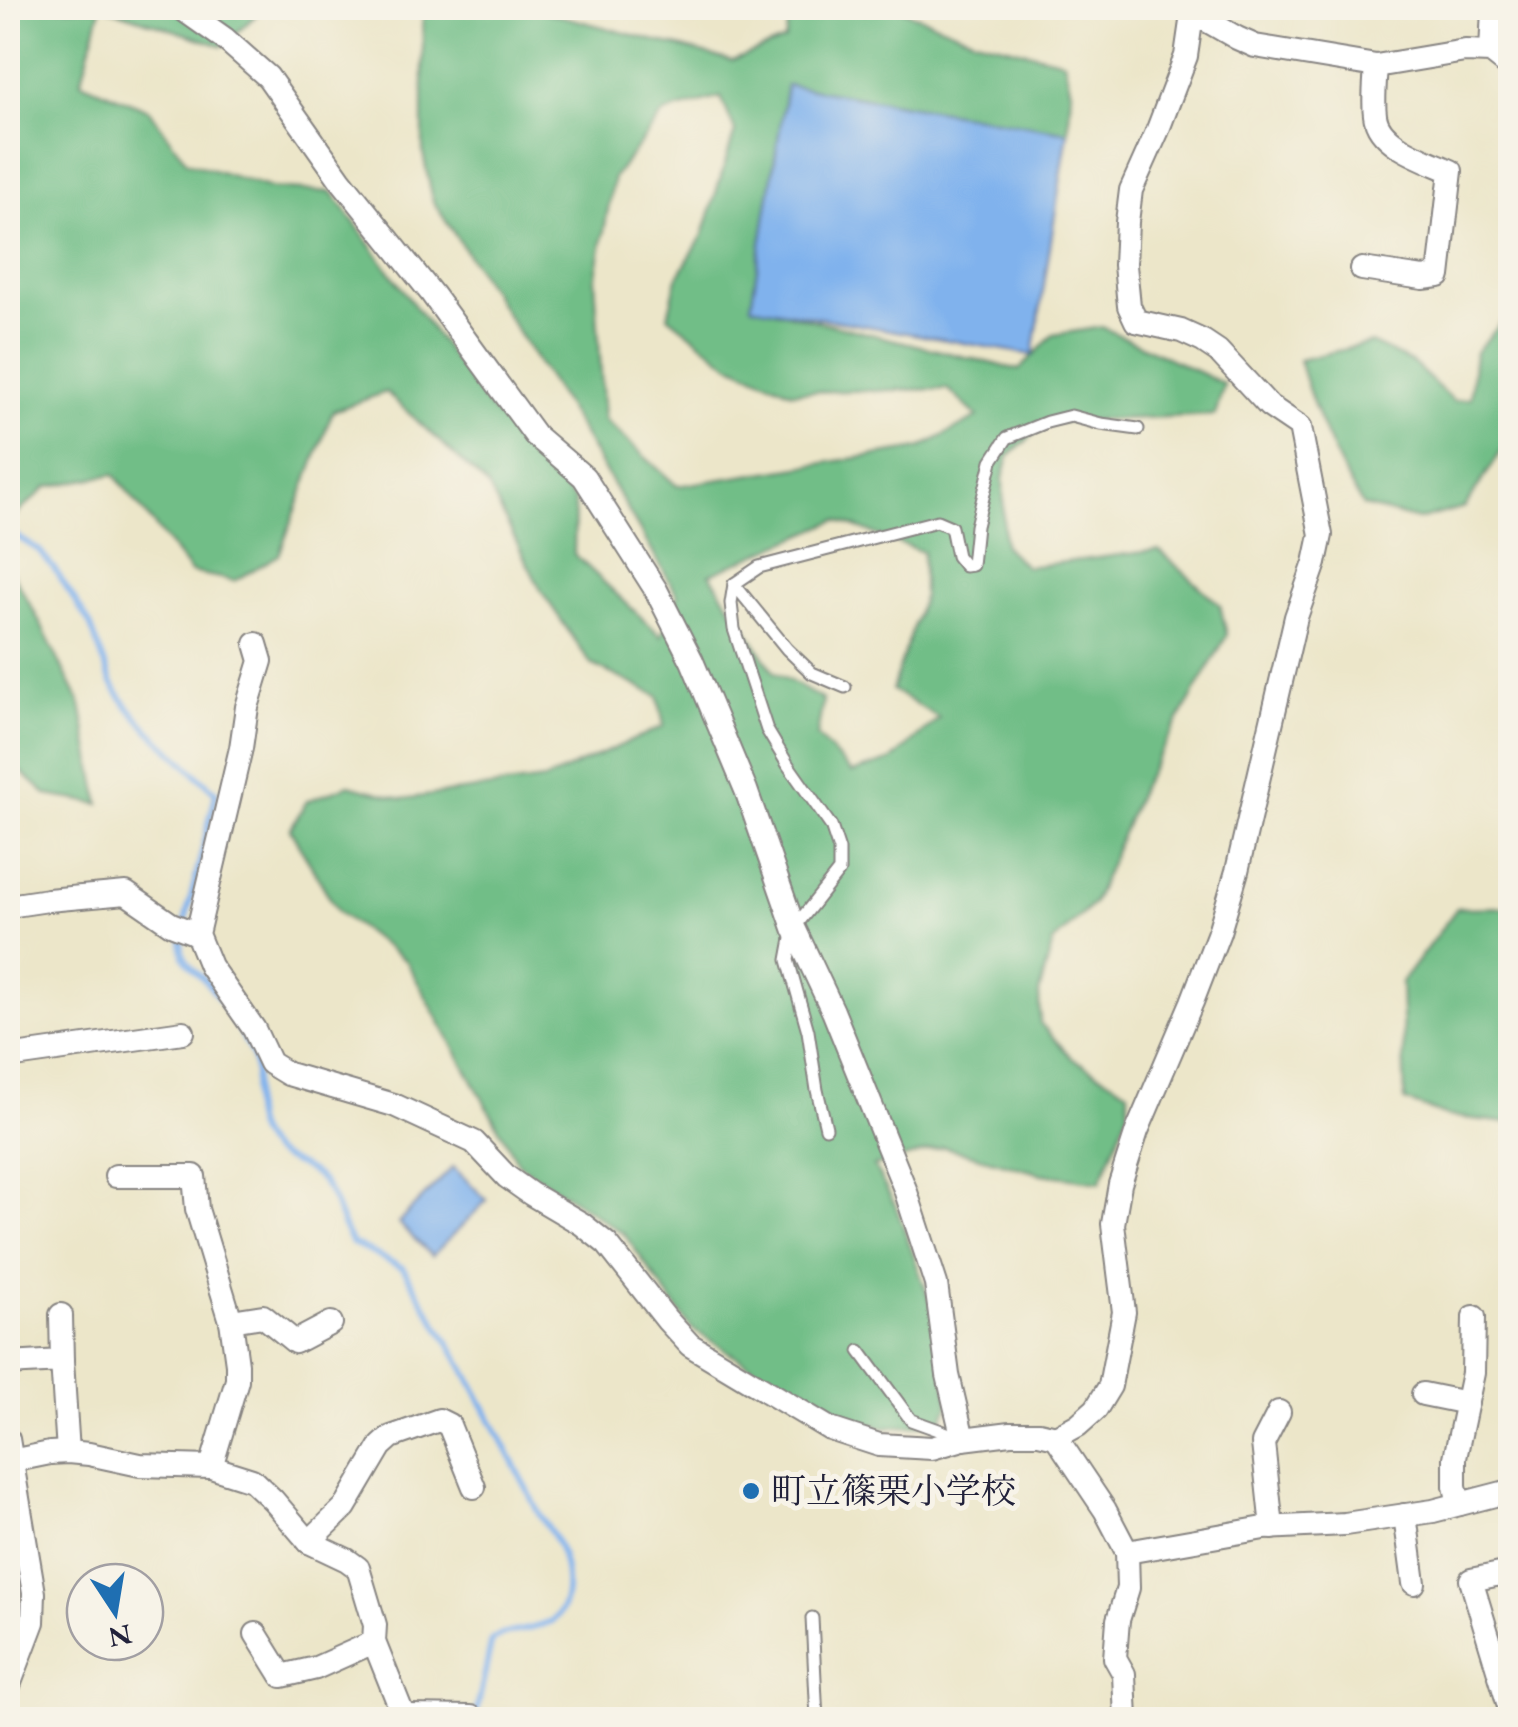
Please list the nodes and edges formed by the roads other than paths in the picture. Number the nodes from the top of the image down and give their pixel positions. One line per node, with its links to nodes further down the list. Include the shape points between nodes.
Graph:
1 (181, 8): 13 (street, via 268,76 535,435 584,476 692,661)
2 (1494, 8): 4 (street)
3 (1190, 9): 5 (street, via 1255,46); 29 (street, via 1186,56 1131,190 1129,306 1136,320 1218,351 1269,406 1300,428 1321,535 1238,871 1120,1184 1113,1224 1124,1312 1110,1386 1096,1409)
4 (1490, 52): 5 (street); 6 (street)
5 (1376, 66): 7 (street, via 1378,127 1394,143 1451,172 1440,276)
6 (1510, 67)
7 (1362, 268)
8 (1138, 429): 9 (lane, via 1071,416 1007,438 992,461 972,565 957,556 951,528 936,522 759,567)
9 (734, 584): 11 (lane, via 812,673); 13 (lane, via 734,629 767,730 831,826 839,850 839,871)
10 (256, 644): 14 (street, via 261,660)
11 (845, 687)
12 (8, 906): 14 (street, via 126,893)
13 (794, 928): 17 (lane, via 788,960); 30 (street, via 833,1011 936,1284)
14 (196, 934): 30 (street, via 270,1063 394,1105 474,1142 507,1177 606,1244 690,1345 830,1430 879,1444 932,1448)
15 (183, 1032): 16 (street)
16 (8, 1057)
17 (826, 1128)
18 (116, 1176): 21 (street, via 194,1165 197,1210)
19 (61, 1316): 24 (street)
20 (1474, 1317): 27 (street)
21 (230, 1321): 22 (street, via 263,1316 295,1342); 33 (street, via 237,1380)
22 (331, 1323)
23 (860, 1352): 30 (lane, via 911,1420)
24 (62, 1362): 25 (street); 32 (street)
25 (8, 1364)
26 (1423, 1394): 27 (street)
27 (1466, 1403): 36 (street, via 1455,1458)
28 (1279, 1412): 38 (street, via 1262,1444)
29 (1056, 1437): 30 (street); 40 (street)
30 (964, 1439)
31 (10, 1450): 32 (street); 46 (street, via 34,1622)
32 (68, 1452): 33 (street, via 140,1465)
33 (211, 1467): 39 (street, via 252,1480)
34 (474, 1487): 39 (street, via 449,1424 421,1425 381,1446 346,1506)
35 (1510, 1492): 36 (street)
36 (1459, 1504): 37 (street)
37 (1404, 1515): 38 (street); 42 (street)
38 (1272, 1528): 40 (street)
39 (309, 1542): 45 (street, via 358,1568)
40 (1127, 1552): 51 (street, via 1128,1588 1115,1658 1124,1674)
41 (1510, 1572): 47 (street, via 1472,1580)
42 (1414, 1583)
43 (812, 1618): 50 (lane)
44 (256, 1634): 45 (street, via 282,1676)
45 (374, 1642): 48 (street)
46 (8, 1688)
47 (1510, 1709)
48 (400, 1718): 49 (street)
49 (472, 1720)
50 (817, 1720)
51 (1126, 1720)

